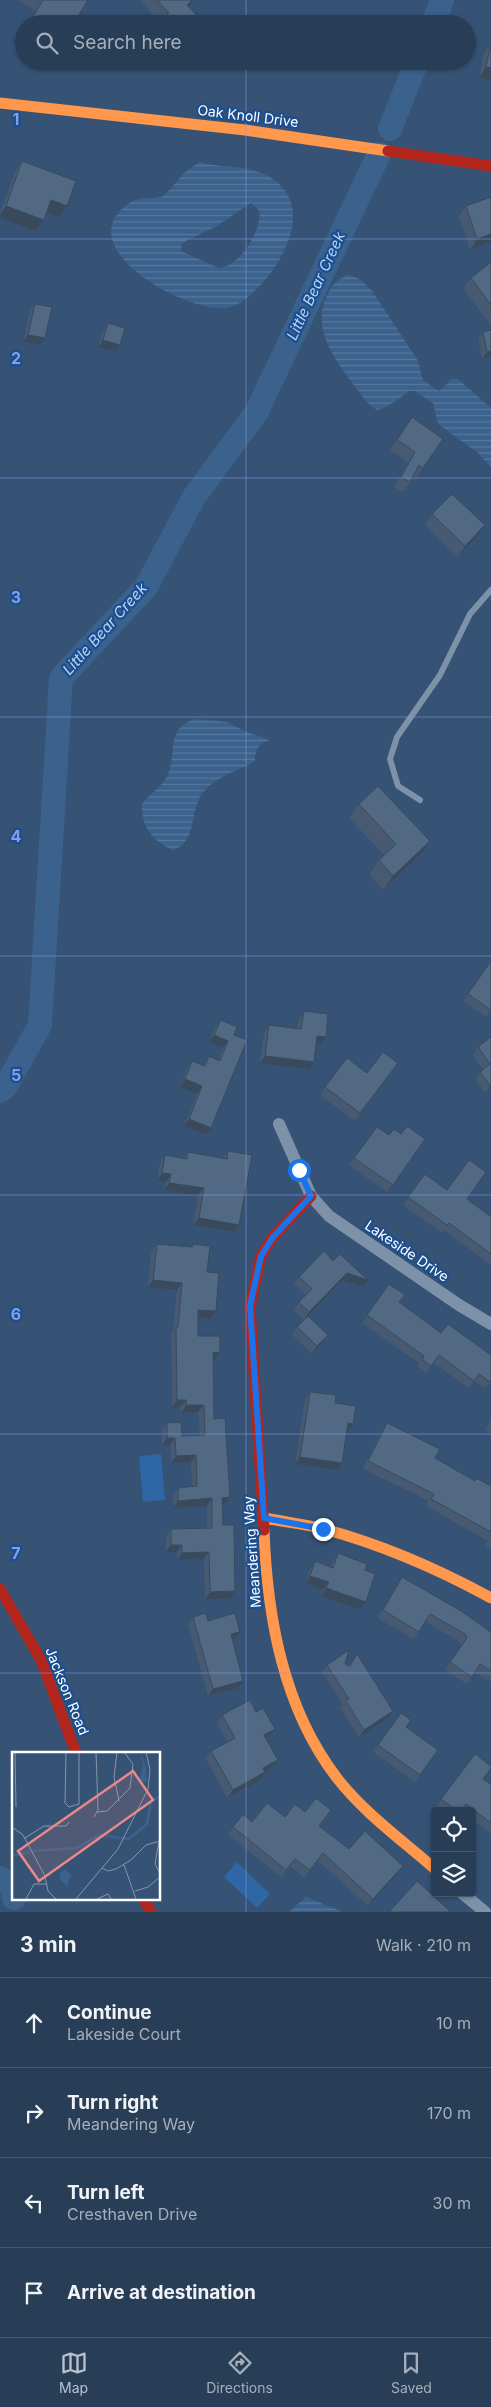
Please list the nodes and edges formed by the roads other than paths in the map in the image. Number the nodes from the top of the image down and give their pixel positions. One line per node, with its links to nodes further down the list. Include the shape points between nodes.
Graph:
1 (0, 103): 2 (street, Oak Knoll Drive, via 245,130)
2 (491, 166)
3 (491, 590): 4 (lane, via 470,614 440,675 397,737 390,758 398,786)
4 (420, 800)
5 (279, 1124): 6 (street, Lakeside Drive)
6 (311, 1196): 7 (street, Lakeside Drive, via 329,1216); 8 (street, Meandering Way, via 273,1237 261,1256 250,1306)
7 (491, 1324)
8 (264, 1518): 10 (street, via 323,1529 412,1558); 12 (street, Meandering Way, via 265,1567 274,1635 298,1711 337,1778 359,1803)
9 (0, 1589): 11 (street, Jackson Road, via 41,1660)
10 (491, 1598)
11 (76, 1752)
12 (431, 1866)
13 (467, 1897): 16 (street)
14 (144, 1900): 15 (street)
15 (151, 1912)
16 (485, 1912)

